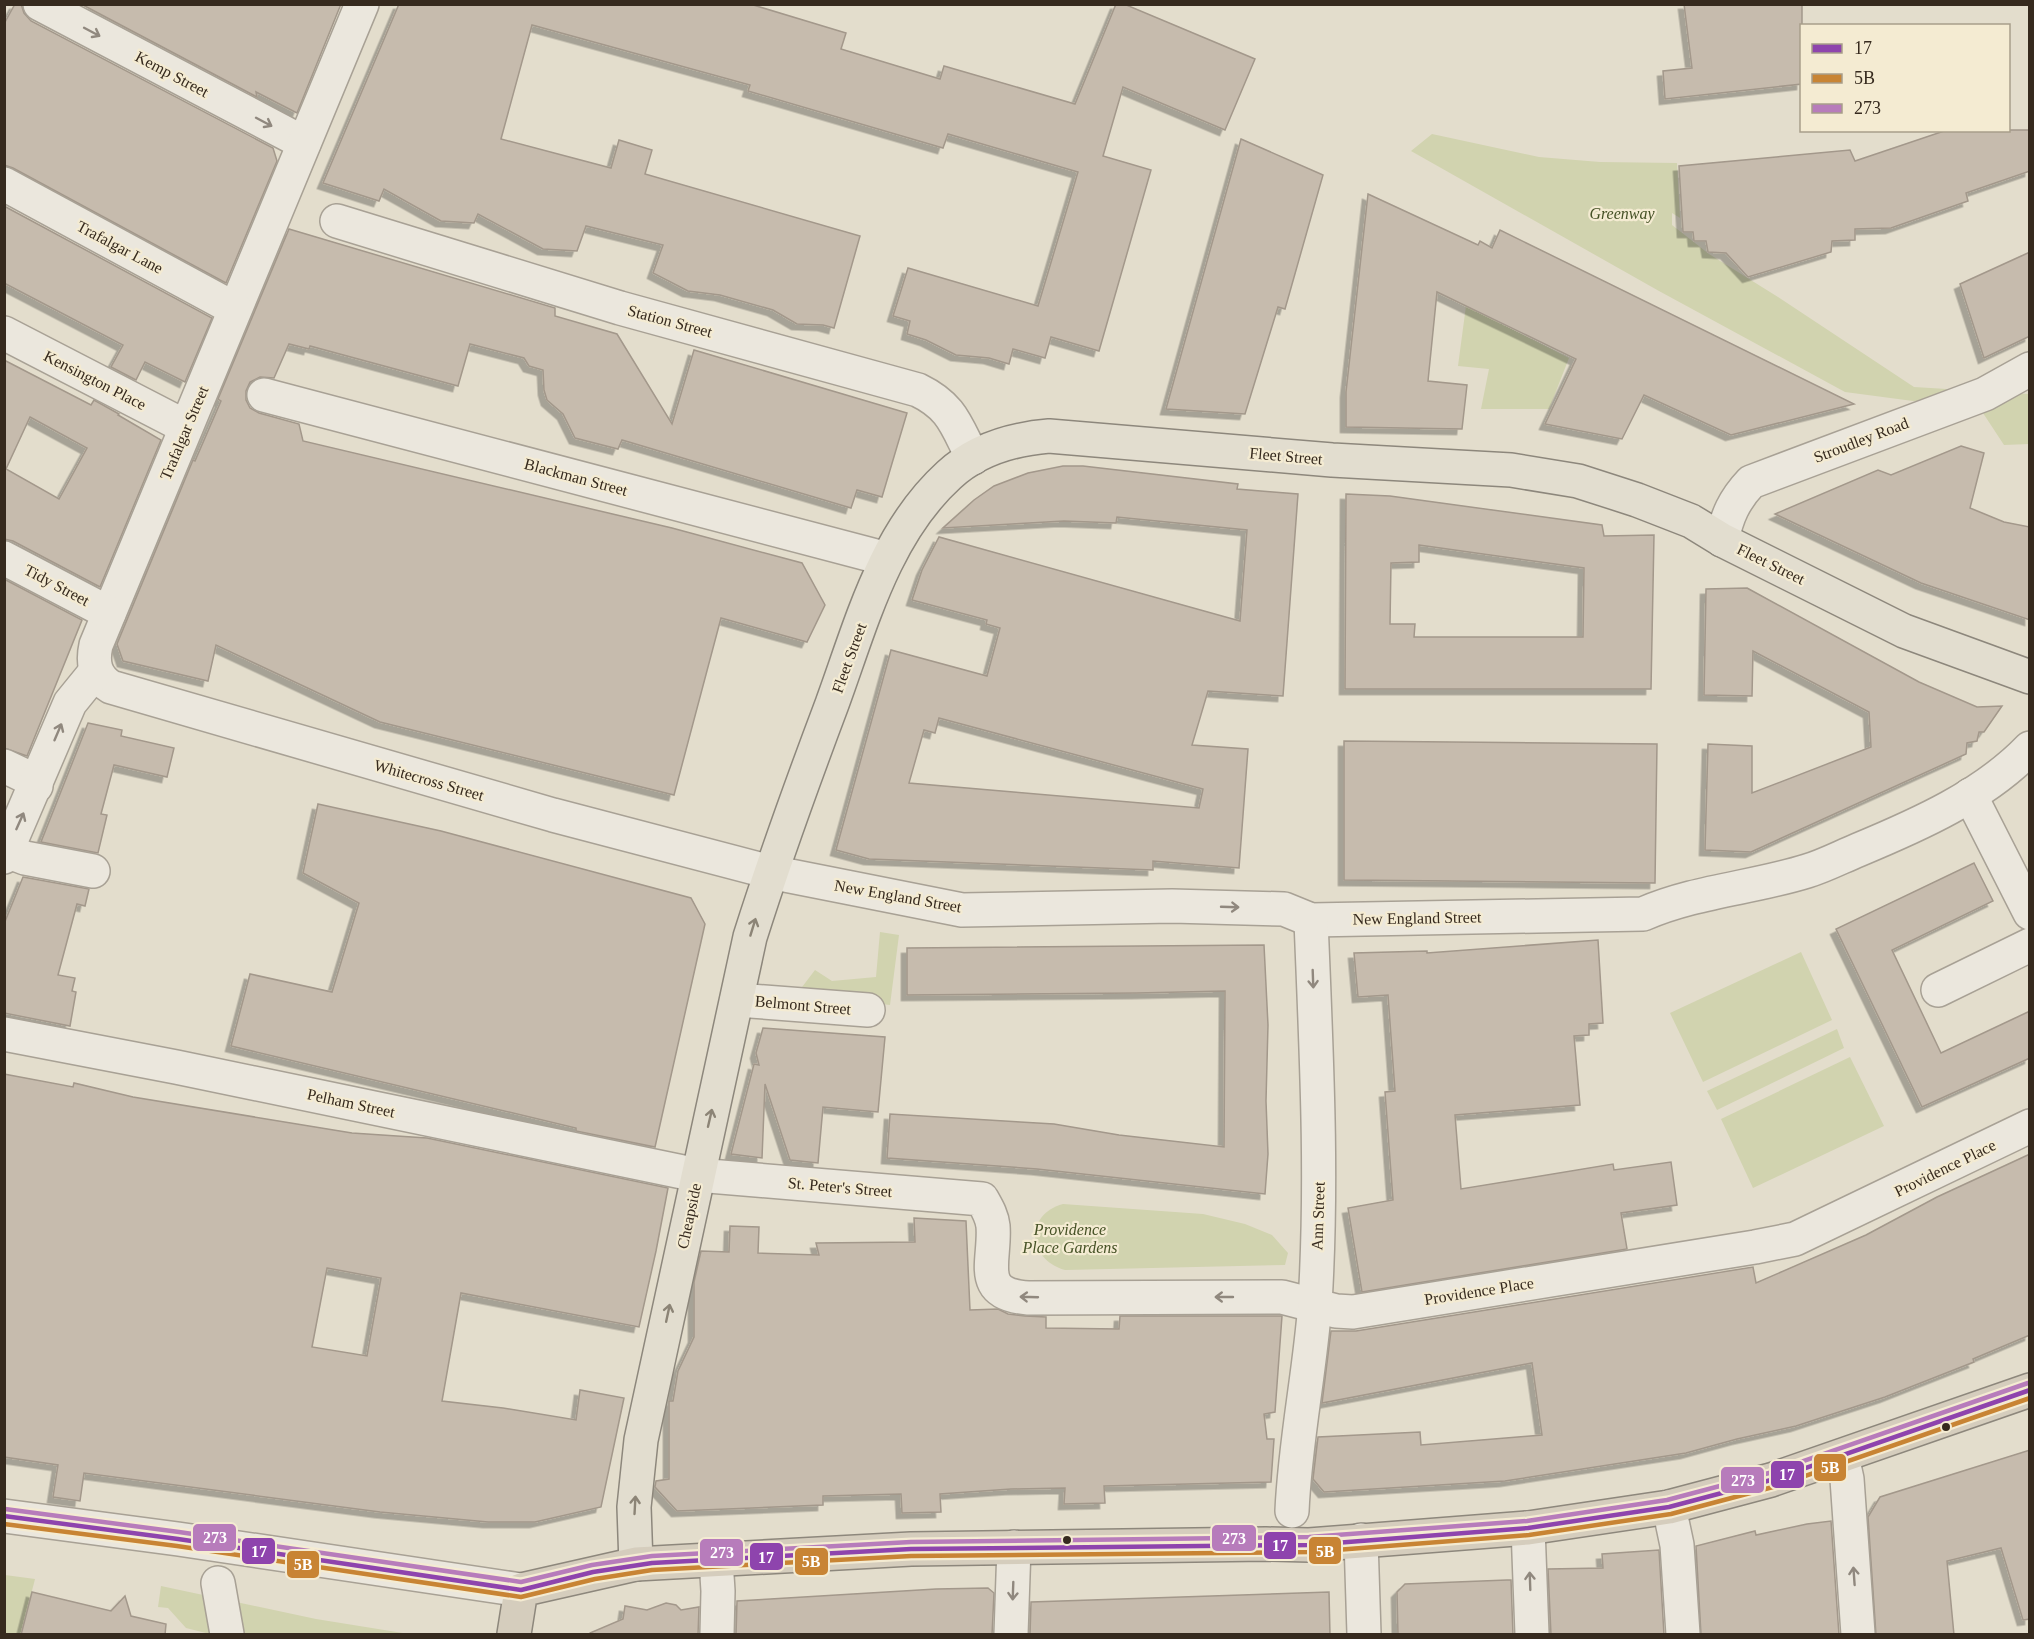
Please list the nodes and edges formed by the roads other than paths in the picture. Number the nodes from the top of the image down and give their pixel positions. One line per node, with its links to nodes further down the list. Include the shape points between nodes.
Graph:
1 (40, 4): 3 (street, Kemp Street, one-way to 3)
2 (362, 4): 3 (street, Trafalgar Street)
3 (304, 143): 6 (street, Trafalgar Street)
4 (4, 184): 6 (street, Trafalgar Lane)
5 (337, 221): 11 (street, Station Street, via 620,308 918,390 946,409)
6 (235, 309): 10 (street, Trafalgar Street)
7 (4, 333): 10 (street, Kensington Place)
8 (2030, 369): 12 (street, Stroudley Road, via 1985,394 1751,482 1728,515)
9 (264, 395): 14 (street, Blackman Street)
10 (186, 427): 15 (street, Trafalgar Street)
11 (973, 458): 12 (main road, Fleet Street, via 1012,442 1049,436 1332,460 1511,470 1578,481 1637,500 1691,521); 14 (main road, Fleet Street, via 932,492)
12 (1722, 540): 17 (main road, Fleet Street, via 1904,631)
13 (4, 558): 15 (street, Tidy Street)
14 (887, 560): 24 (main road, Fleet Street)
15 (109, 613): 16 (street, Trafalgar Street, via 94,652)
16 (96, 671): 20 (street, one-way to 16, via 70,703); 24 (street, Whitecross Street, via 111,687 553,815)
17 (2030, 677)
18 (2030, 748): 21 (street, New England Street)
19 (4, 766): 20 (street)
20 (36, 786): 22 (street, one-way to 20)
21 (1970, 795): 25 (street); 26 (street, New England Street, via 1905,831 1807,871 1669,903 1643,914)
22 (6, 854): 23 (street)
23 (93, 871)
24 (770, 872): 26 (street, New England Street, one-way to 26, via 962,910 1172,906 1284,909); 29 (main road, Cheapside, one-way to 24, via 750,937)
25 (2030, 913)
26 (1311, 920): 35 (street, Ann Street, one-way to 35, via 1320,1167)
27 (2030, 945): 28 (street)
28 (1938, 990)
29 (737, 1000): 30 (street, Belmont Street); 33 (main road, Cheapside, one-way to 29)
30 (868, 1011)
31 (4, 1034): 33 (street, Pelham Street)
32 (2030, 1126): 35 (street, Providence Place, via 1795,1239 1353,1311 1336,1311)
33 (697, 1175): 34 (street, St. Peter's Street); 45 (main road, Cheapside, one-way to 33, via 634,1507 641,1440)
34 (982, 1199): 35 (street, Providence Place, one-way to 34, via 1282,1297 1016,1297 996,1285 990,1274 993,1225)
35 (1314, 1304): 39 (street, Ann Street)
36 (2030, 1390): 37 (highway)
37 (1842, 1456): 38 (highway); 55 (street, one-way to 37)
38 (1669, 1507): 41 (highway); 54 (street, via 1677,1545)
39 (1292, 1511)
40 (4, 1516): 47 (street)
41 (1528, 1528): 42 (highway); 53 (street, one-way to 41)
42 (1361, 1540): 43 (highway, via 1309,1545); 52 (street)
43 (1014, 1546): 44 (highway); 51 (street, one-way to 51)
44 (716, 1560): 45 (highway); 50 (street)
45 (636, 1564): 47 (highway)
46 (218, 1583): 48 (street)
47 (521, 1590): 49 (highway)
48 (227, 1635)
49 (514, 1635)
50 (717, 1635)
51 (1011, 1635)
52 (1364, 1635)
53 (1532, 1635)
54 (1683, 1635)
55 (1858, 1635)

